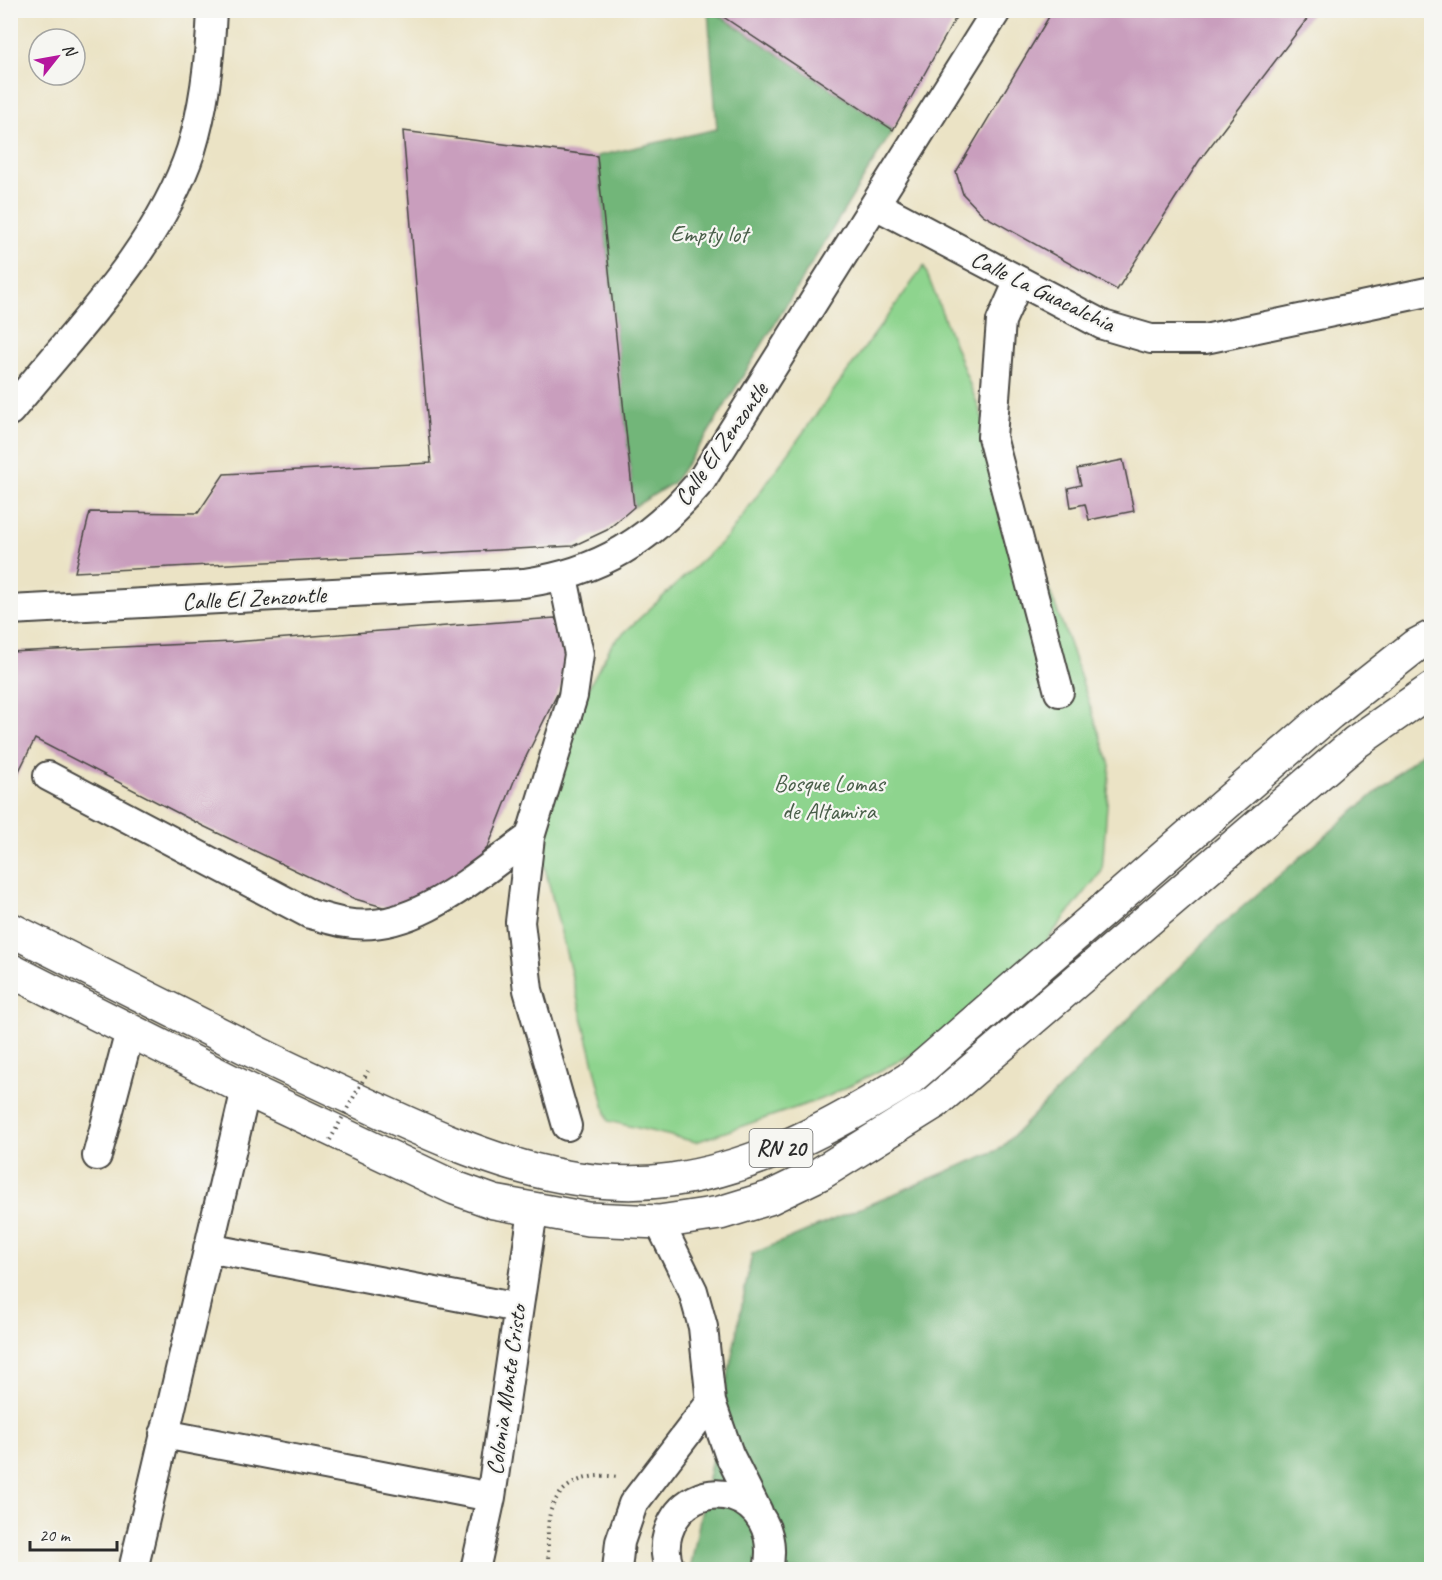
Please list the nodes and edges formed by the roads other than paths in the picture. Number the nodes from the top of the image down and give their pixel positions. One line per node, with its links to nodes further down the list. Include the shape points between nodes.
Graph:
1 (212, 10): 6 (street, via 203,104 190,151 165,209 125,270)
2 (997, 10): 3 (street, Calle El Zenzontle)
3 (876, 205): 4 (street, Calle La Guacalchia); 7 (street, Calle El Zenzontle, via 700,481 677,509 603,561)
4 (1019, 281): 5 (street, Calle La Guacalchia, via 1103,325 1151,339 1205,339); 11 (street, via 1001,321 992,437)
5 (1431, 291)
6 (10, 411)
7 (563, 578): 8 (street, Calle El Zenzontle, via 512,584); 13 (street, via 579,654 573,696)
8 (10, 610)
9 (1431, 637): 14 (highway, RN 20, via 1330,713 909,1079 844,1120 752,1160 713,1172 670,1180 594,1181 518,1167 476,1154 295,1071)
10 (1431, 689): 21 (highway, RN 20, via 1356,742 935,1102 821,1173 769,1198 720,1213)
11 (1059, 692)
12 (48, 776): 13 (street, via 310,914 348,924 386,923 425,910)
13 (530, 837): 18 (street, via 520,922 528,990)
14 (10, 929)
15 (10, 970): 16 (highway, RN 20)
16 (130, 1031): 17 (highway, RN 20); 19 (street)
17 (246, 1089): 20 (highway, RN 20, via 455,1188); 22 (street)
18 (567, 1126)
19 (97, 1156)
20 (533, 1210): 21 (highway, RN 20, via 588,1219); 23 (street, Colonia Monte Cristo)
21 (659, 1222): 24 (street, via 693,1291 703,1327)
22 (208, 1248): 23 (street); 25 (street)
23 (518, 1308): 27 (street, Colonia Monte Cristo)
24 (711, 1402): 26 (street); 29 (street, via 729,1454)
25 (164, 1434): 27 (street); 31 (street)
26 (647, 1483): 28 (street); 33 (street, via 633,1504 620,1542)
27 (490, 1497): 32 (street, Colonia Monte Cristo)
28 (701, 1497): 29 (street, via 720,1495 744,1501); 34 (street, via 685,1506 673,1520 665,1544)
29 (758, 1512): 30 (street, via 768,1528)
30 (774, 1562)
31 (133, 1569)
32 (475, 1569)
33 (617, 1569)
34 (670, 1569)

